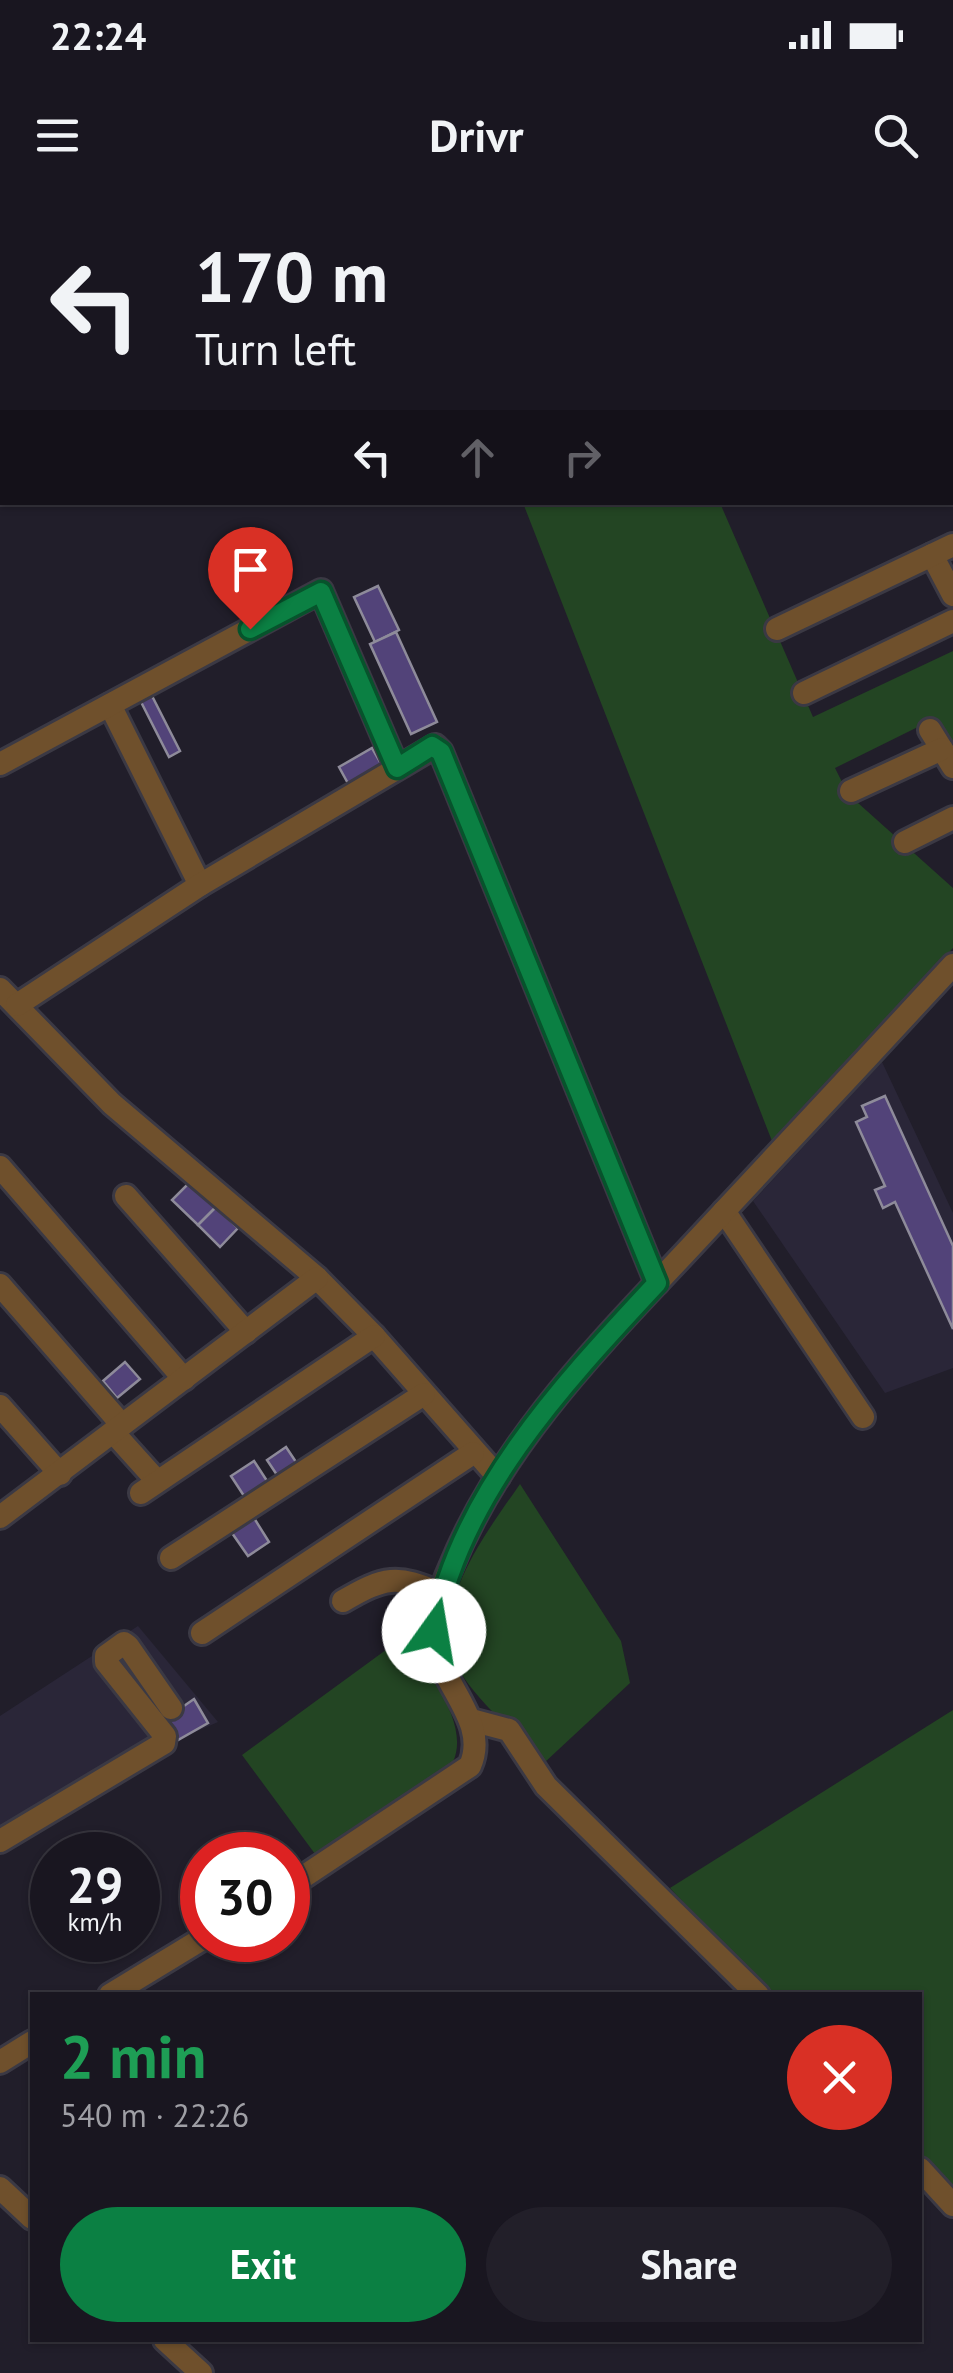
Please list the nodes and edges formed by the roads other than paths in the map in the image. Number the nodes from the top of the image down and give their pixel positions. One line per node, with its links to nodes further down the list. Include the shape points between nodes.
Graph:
1 (943, 550): 2 (street); 4 (street)
2 (953, 595)
3 (953, 622): 5 (street)
4 (777, 629)
5 (804, 693)
6 (110, 705): 8 (street); 9 (street, via 321,592); 13 (street)
7 (942, 749): 10 (street)
8 (0, 764)
9 (397, 768): 13 (street); 20 (street, via 432,746 441,752)
10 (851, 790)
11 (953, 818): 12 (street)
12 (905, 842)
13 (200, 885): 15 (street)
14 (953, 965): 18 (street)
15 (8, 997): 19 (street, via 112,1104)
16 (0, 1167): 24 (street)
17 (126, 1196): 22 (street)
18 (724, 1211): 20 (street); 27 (street)
19 (317, 1278): 22 (street); 23 (street)
20 (657, 1283): 31 (street, via 569,1378)
21 (0, 1284): 28 (street)
22 (246, 1332): 24 (street)
23 (374, 1336): 25 (street); 28 (street, via 149,1487)
24 (184, 1379): 28 (street)
25 (424, 1394): 29 (street); 33 (street)
26 (0, 1406): 30 (street)
27 (864, 1417)
28 (118, 1429): 30 (street)
29 (473, 1453): 31 (street); 36 (street)
30 (60, 1474): 32 (street)
31 (498, 1478): 34 (street)
32 (0, 1517)
33 (171, 1558)
34 (441, 1594): 35 (street, via 391,1579); 38 (street, via 436,1654)
35 (344, 1600)
36 (202, 1633)
37 (172, 1708): 39 (street, via 128,1646 117,1646 106,1662 164,1743)
38 (471, 1720): 40 (street, via 477,1750 470,1766); 43 (street, via 509,1730 546,1786)
39 (0, 1841)
40 (310, 1872)
41 (180, 1952): 42 (street)
42 (115, 1992)
43 (755, 1992)
44 (30, 2043): 45 (street)
45 (0, 2062)
46 (922, 2172): 48 (street)
47 (0, 2188): 49 (street)
48 (953, 2205)
49 (30, 2216)
50 (167, 2342): 51 (street)
51 (201, 2373)

